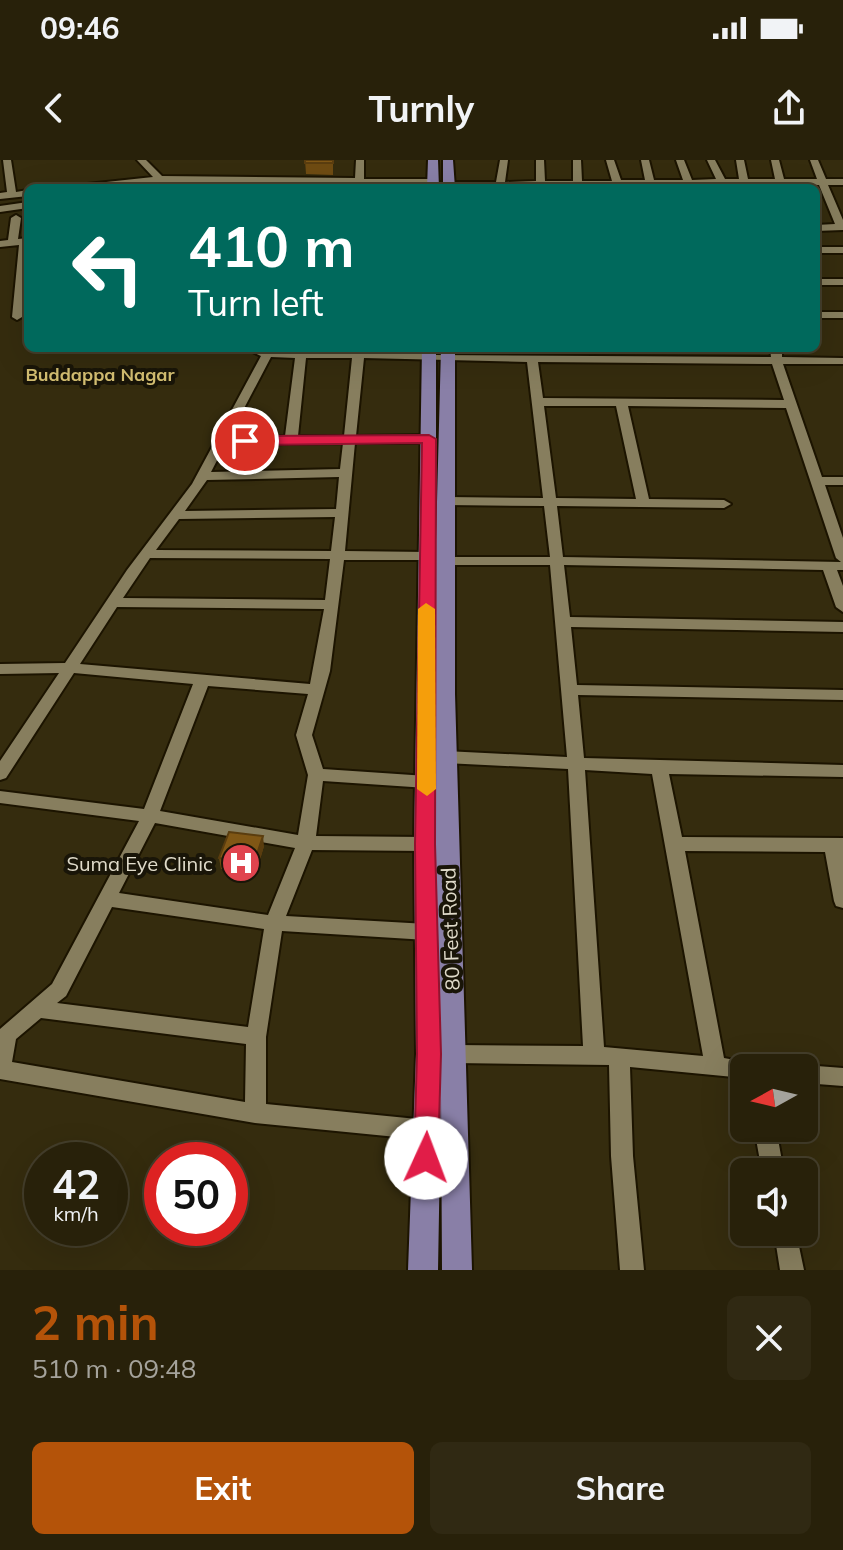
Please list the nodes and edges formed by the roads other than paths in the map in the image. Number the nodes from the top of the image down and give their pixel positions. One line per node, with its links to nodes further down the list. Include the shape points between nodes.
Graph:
1 (7, 160): 36 (street)
2 (141, 160): 20 (street)
3 (360, 160): 16 (street)
4 (433, 160): 24 (main road)
5 (448, 160): 25 (main road)
6 (504, 160): 26 (street)
7 (540, 160): 27 (street)
8 (577, 160): 21 (street)
9 (610, 160): 22 (street)
10 (645, 160): 30 (street)
11 (680, 160): 31 (street)
12 (711, 160): 17 (street)
13 (740, 160): 33 (street)
14 (775, 160): 34 (street)
15 (814, 160): 18 (street)
16 (359, 182): 20 (street); 23 (street)
17 (722, 182): 32 (street); 33 (street)
18 (822, 182): 19 (street); 34 (street); 43 (street)
19 (843, 182)
20 (158, 183)
21 (578, 183): 22 (street); 28 (street)
22 (617, 183): 29 (street)
23 (373, 184)
24 (433, 184)
25 (449, 184)
26 (500, 184)
27 (541, 184)
28 (560, 184)
29 (634, 184)
30 (650, 184)
31 (690, 184)
32 (701, 184)
33 (738, 184): 34 (street)
34 (781, 184)
35 (24, 194): 36 (street)
36 (12, 195): 37 (street)
37 (0, 196)
38 (24, 206): 39 (street)
39 (0, 209)
40 (24, 217): 41 (street)
41 (16, 218): 42 (street); 45 (street)
42 (0, 219)
43 (842, 227): 44 (street)
44 (820, 228)
45 (6, 244)
46 (820, 250): 47 (street)
47 (843, 250)
48 (820, 282): 49 (street)
49 (843, 282)
50 (24, 296): 54 (street)
51 (820, 315): 52 (street)
52 (843, 315)
53 (0, 317): 54 (street)
54 (23, 317)
55 (261, 352): 60 (street)
56 (339, 352): 61 (street)
57 (358, 352): 72 (street)
58 (437, 352): 62 (street); 64 (street); 69 (main road, 80 Feet Road); 77 (main road, 80 Feet Road)
59 (843, 353): 63 (street)
60 (267, 354): 61 (street); 71 (street)
61 (301, 354): 70 (street)
62 (707, 354): 63 (street); 64 (street)
63 (776, 354): 65 (street); 68 (street)
64 (532, 360): 66 (street)
65 (843, 361)
66 (538, 402): 67 (street); 78 (street)
67 (621, 403): 68 (street); 79 (street)
68 (791, 404): 75 (street)
69 (429, 439): 72 (street); 86 (main road, 80 Feet Road)
70 (291, 440): 71 (street); 72 (street)
71 (222, 441): 74 (street)
72 (350, 441): 73 (street)
73 (346, 473): 74 (street); 81 (street)
74 (203, 476): 82 (street)
75 (817, 481): 76 (street); 83 (street)
76 (843, 481)
77 (447, 501): 78 (street); 86 (main road, 80 Feet Road)
78 (550, 501): 79 (street); 87 (street)
79 (643, 502): 80 (street)
80 (724, 504)
81 (341, 513): 82 (street); 85 (street)
82 (176, 515): 84 (street)
83 (836, 516): 88 (street)
84 (146, 554): 85 (street); 89 (street)
85 (337, 556): 86 (street); 90 (street)
86 (436, 558): 87 (street); 100 (main road, 80 Feet Road); 106 (main road, 80 Feet Road)
87 (557, 561): 88 (street); 92 (street)
88 (838, 563): 91 (street)
89 (113, 602): 90 (street); 94 (street)
90 (332, 605): 97 (street)
91 (843, 607)
92 (563, 622): 93 (street); 98 (street)
93 (843, 627)
94 (70, 668): 95 (street); 96 (street); 104 (street)
95 (0, 669)
96 (202, 680): 97 (street); 108 (street)
97 (317, 690): 105 (street, via 304,735)
98 (569, 690): 99 (street); 101 (street)
99 (843, 695)
100 (445, 757): 101 (street); 120 (main road, 80 Feet Road)
101 (575, 764): 102 (street); 121 (street)
102 (659, 768): 103 (street); 111 (street)
103 (843, 771)
104 (0, 774)
105 (316, 775): 106 (street); 109 (street)
106 (427, 782): 110 (main road, 80 Feet Road)
107 (0, 797): 108 (street)
108 (150, 816): 109 (street); 113 (street)
109 (306, 843): 110 (street); 115 (street)
110 (425, 844): 116 (main road, 80 Feet Road)
111 (675, 844): 112 (street); 123 (street)
112 (838, 845): 114 (street)
113 (109, 899): 115 (street); 117 (street, via 59,990)
114 (843, 901)
115 (274, 923): 116 (street); 119 (street)
116 (427, 932): 129 (main road, 80 Feet Road)
117 (37, 1009): 118 (street); 119 (street)
118 (4, 1033): 125 (street)
119 (256, 1037): 128 (street)
120 (454, 1054): 121 (street); 132 (main road, 80 Feet Road)
121 (594, 1055): 122 (street)
122 (619, 1058): 123 (street); 133 (street)
123 (715, 1065): 124 (street)
124 (730, 1067)
125 (0, 1070): 128 (street)
126 (818, 1075): 127 (street)
127 (843, 1077)
128 (255, 1113): 129 (street)
129 (427, 1130): 131 (main road, 80 Feet Road)
130 (788, 1246): 134 (street)
131 (423, 1270)
132 (457, 1270)
133 (632, 1270)
134 (792, 1270)

